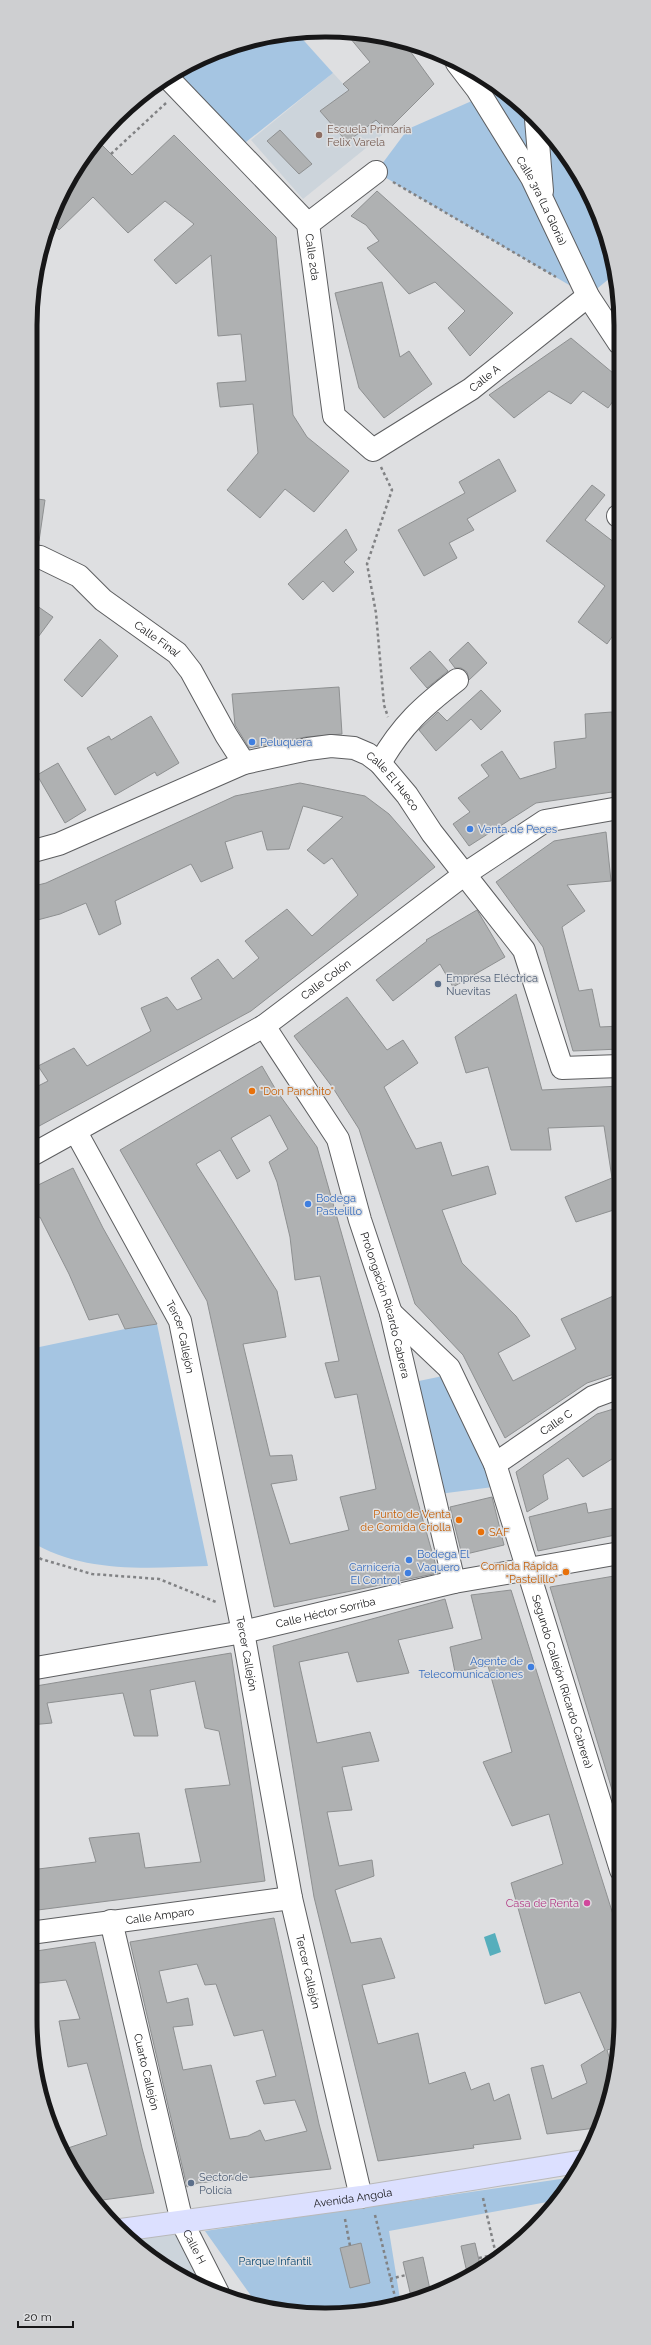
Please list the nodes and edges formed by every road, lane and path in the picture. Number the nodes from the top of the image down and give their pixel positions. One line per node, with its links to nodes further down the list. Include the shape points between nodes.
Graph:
1 (465, 73): 6 (street, Calle 3ra (La Gloria), via 532,178)
2 (173, 84): 4 (path); 7 (street, Calle 2da)
3 (537, 129): 6 (street)
4 (111, 154)
5 (376, 172): 7 (street); 8 (path)
6 (543, 202): 9 (street, Calle 3ra (La Gloria))
7 (308, 224): 11 (street, Calle 2da, via 334,416)
8 (560, 280)
9 (588, 296): 10 (street, Calle 3ra (La Gloria)); 11 (street, Calle A, via 471,389)
10 (614, 335)
11 (373, 450): 14 (path, via 392,490 367,564 376,614 384,705)
12 (37, 557): 15 (street, Calle Final, via 79,576 103,600 177,653 191,671 226,736)
13 (457, 680): 14 (street, via 415,714)
14 (395, 737): 16 (street)
15 (244, 763): 16 (street, Calle El Hueco, via 331,746 354,748); 18 (street, Calle El Hueco, via 59,844)
16 (380, 763): 19 (street, Calle El Hueco)
17 (614, 809): 19 (street, Calle Colón, via 545,822)
18 (37, 850)
19 (465, 874): 20 (street, Calle Colón); 21 (street, Calle El Hueco, via 524,950 562,1068)
20 (264, 1026): 22 (street, Calle Colón); 24 (street, Prolongación Ricardo Cabrera, via 338,1139 360,1220)
21 (614, 1066)
22 (76, 1132): 23 (street, Calle Colón); 32 (street, Tercer Callejón, via 180,1321)
23 (37, 1152)
24 (391, 1313): 26 (street, Segundo Callejón (Ricardo Cabrera), via 449,1368); 30 (street, Prolongación Ricardo Cabrera)
25 (614, 1389): 26 (street, Calle C, via 593,1398)
26 (495, 1464): 29 (street, Segundo Callejón (Ricardo Cabrera))
27 (614, 1554): 29 (street, Calle Héctor Sorriba)
28 (37, 1555): 31 (path, via 92,1574 159,1579)
29 (528, 1570): 30 (street, Calle Héctor Sorriba); 34 (street, Segundo Callejón (Ricardo Cabrera))
30 (454, 1582): 32 (street, Calle Héctor Sorriba)
31 (221, 1604)
32 (243, 1632): 33 (street, Calle Héctor Sorriba); 35 (street, Tercer Callejón)
33 (37, 1668)
34 (614, 1847)
35 (290, 1898): 36 (street, Calle Amparo); 40 (street, Tercer Callejón)
36 (111, 1921): 37 (street, Calle Amparo); 41 (street, Cuarto Callejón)
37 (37, 1932)
38 (576, 2162): 39 (main road, Avenida Angola)
39 (479, 2178): 40 (main road, Avenida Angola); 44 (path)
40 (357, 2197): 41 (main road, Avenida Angola); 43 (path); 48 (path)
41 (182, 2222): 42 (main road, Avenida Angola); 49 (street, Calle H)
42 (127, 2229)
43 (350, 2246)
44 (496, 2252)
45 (491, 2255): 46 (path)
46 (479, 2258)
47 (406, 2275): 48 (path)
48 (390, 2279): 50 (path)
49 (214, 2286)
50 (395, 2299)

